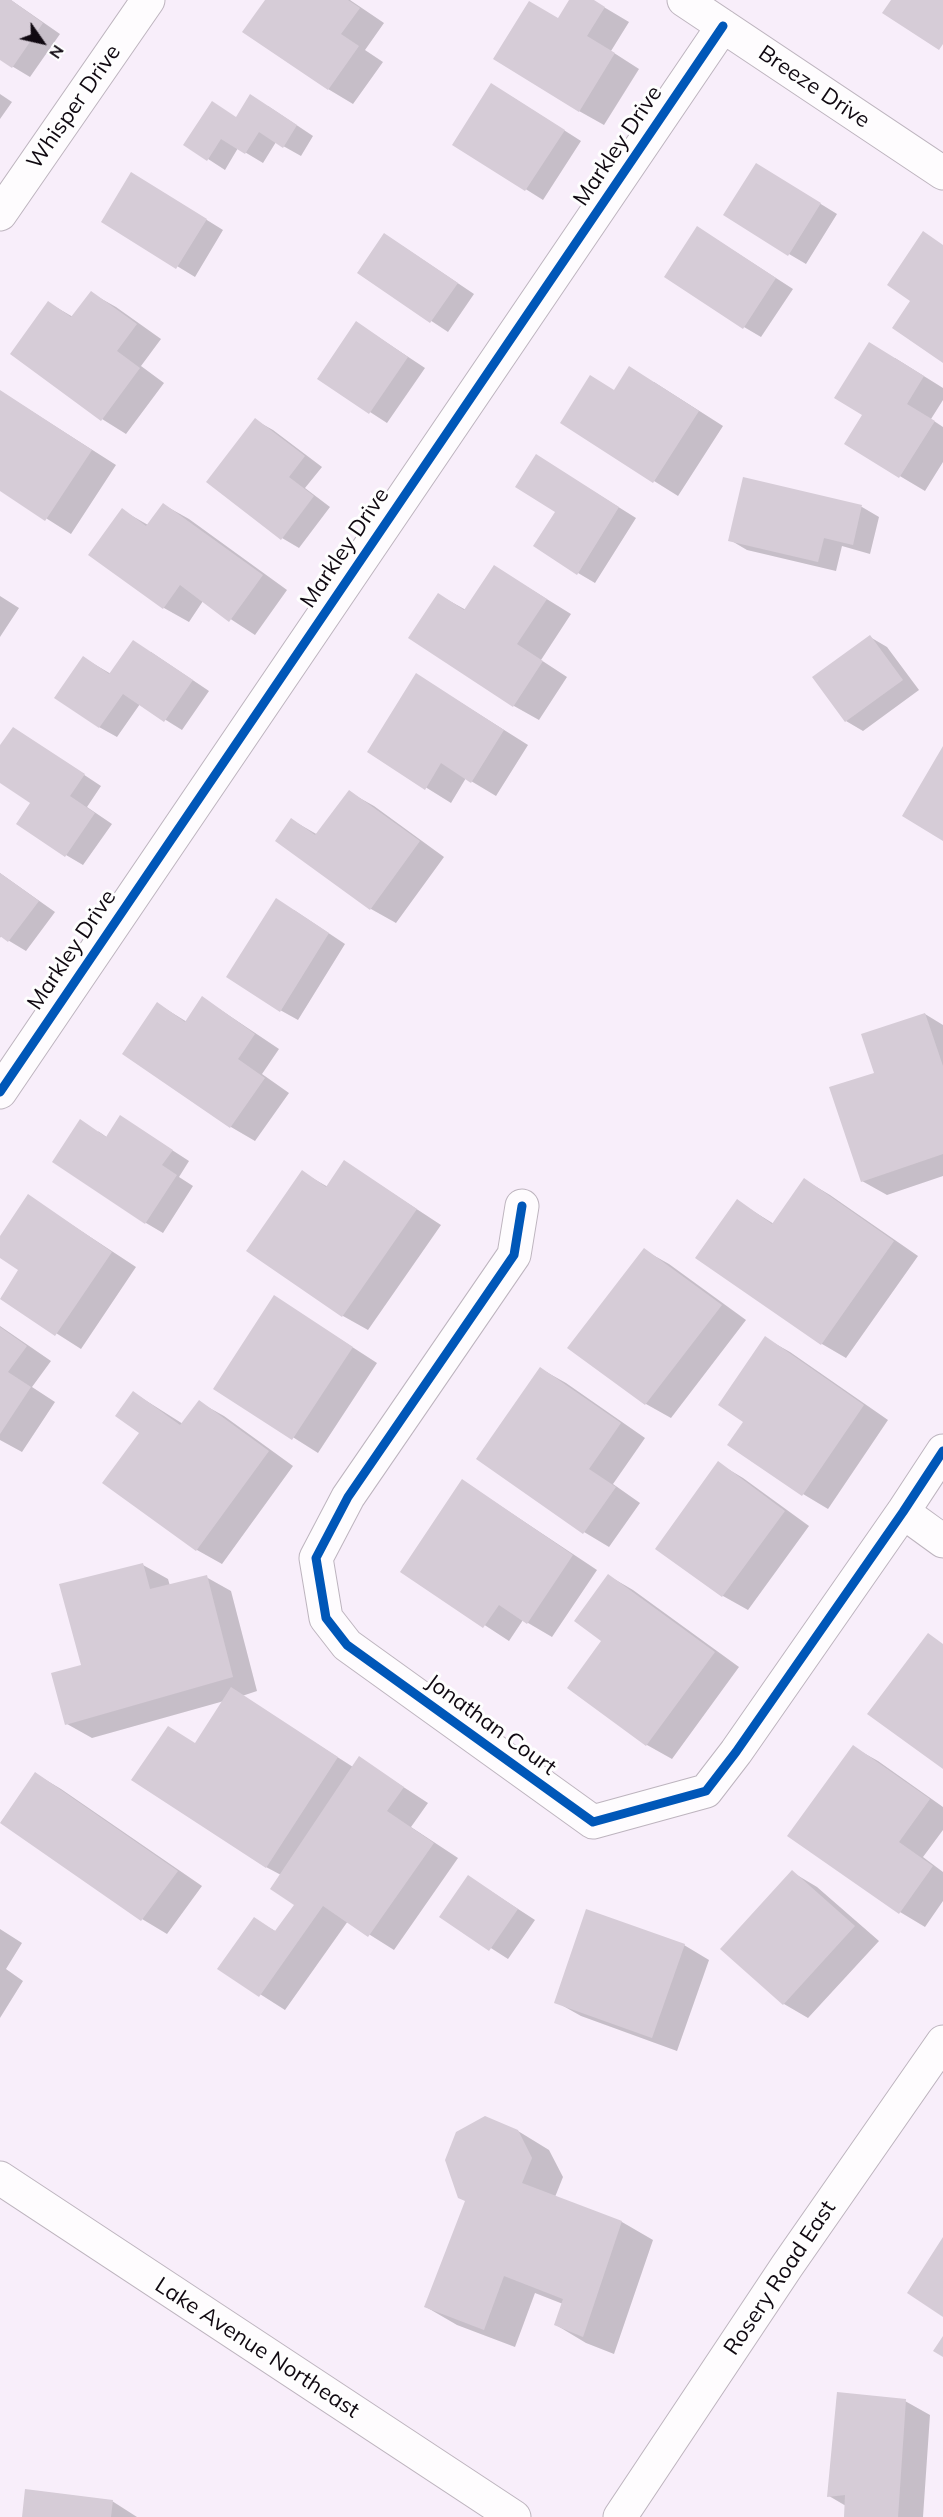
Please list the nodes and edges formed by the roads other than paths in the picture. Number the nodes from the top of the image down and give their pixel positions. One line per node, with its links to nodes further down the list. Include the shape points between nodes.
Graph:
1 (148, 0): 5 (street, Whisper Drive)
2 (684, 0): 3 (street, Breeze Drive)
3 (723, 26): 4 (street, Breeze Drive); 6 (street, Markley Drive)
4 (943, 173)
5 (0, 214)
6 (0, 1092)
7 (522, 1206): 9 (street, Jonathan Court, via 514,1255 348,1497 315,1558 326,1618 347,1645 593,1822 706,1791)
8 (943, 1451): 9 (street, Jonathan Court)
9 (903, 1512): 10 (street)
10 (943, 1541)
11 (943, 2042): 14 (street, Rosery Road East, via 787,2266)
12 (0, 2178): 13 (street, Lake Avenue Northeast)
13 (514, 2517)
14 (620, 2517)

